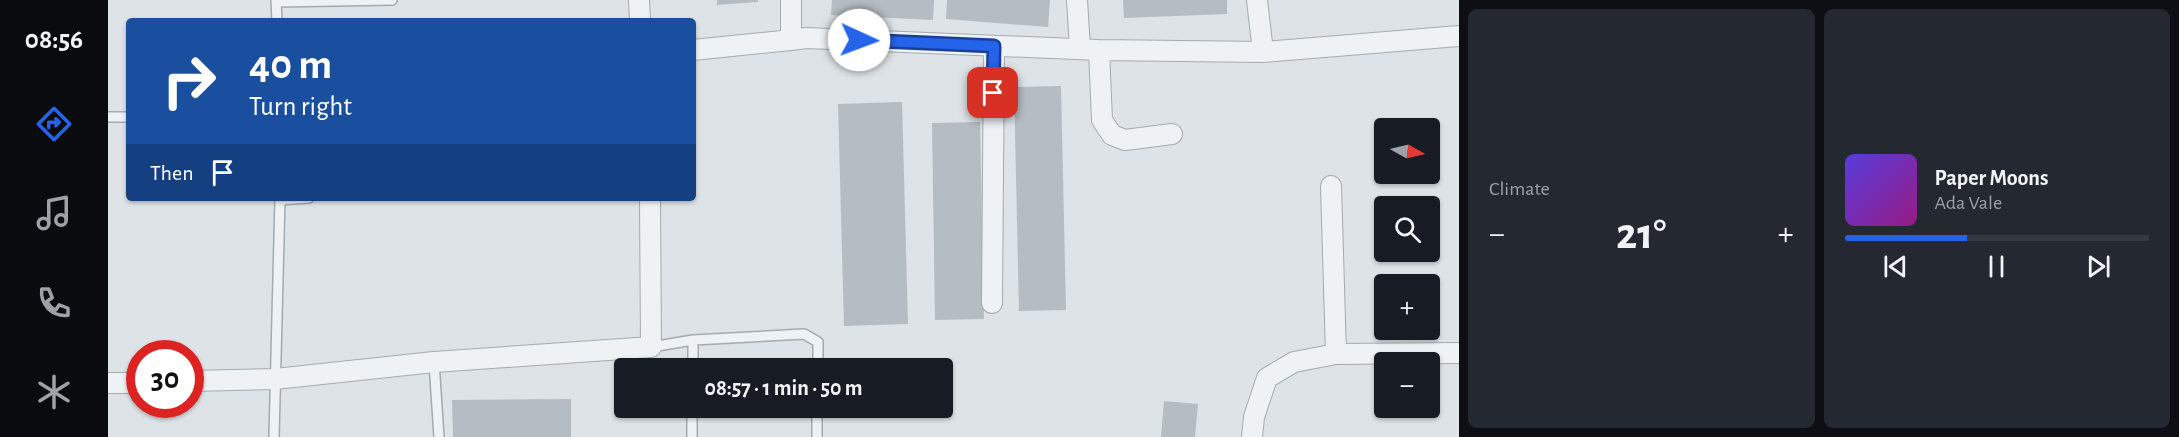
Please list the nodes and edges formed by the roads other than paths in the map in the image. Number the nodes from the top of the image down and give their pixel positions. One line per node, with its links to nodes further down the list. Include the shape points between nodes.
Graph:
1 (392, 0): 6 (lane)
2 (639, 0): 8 (street)
3 (791, 0): 10 (street)
4 (1077, 0): 12 (street)
5 (1257, 0): 14 (street)
6 (276, 1): 7 (lane)
7 (277, 18)
8 (640, 18)
9 (1459, 36): 14 (street)
10 (791, 40): 11 (street); 13 (street)
11 (994, 46): 12 (street); 21 (street)
12 (1090, 49): 14 (street); 17 (street, via 1102,120 1112,135 1125,140)
13 (696, 50)
14 (1263, 52)
15 (108, 117): 16 (lane)
16 (126, 117)
17 (1172, 134)
18 (1330, 186): 25 (street)
19 (280, 201): 29 (lane)
20 (650, 201): 23 (street)
21 (992, 303)
22 (693, 340): 23 (lane); 26 (lane); 27 (lane, via 804,334 818,342)
23 (651, 347): 28 (street)
24 (1459, 353): 25 (street)
25 (1336, 354): 39 (street, via 1294,362 1267,378)
26 (693, 358)
27 (818, 358)
28 (434, 363): 29 (street); 36 (lane)
29 (276, 379): 30 (street); 35 (lane)
30 (204, 381)
31 (108, 383): 32 (street)
32 (126, 383)
33 (692, 418): 37 (lane)
34 (817, 418): 38 (lane)
35 (274, 437)
36 (439, 437)
37 (692, 437)
38 (817, 437)
39 (1252, 437)

